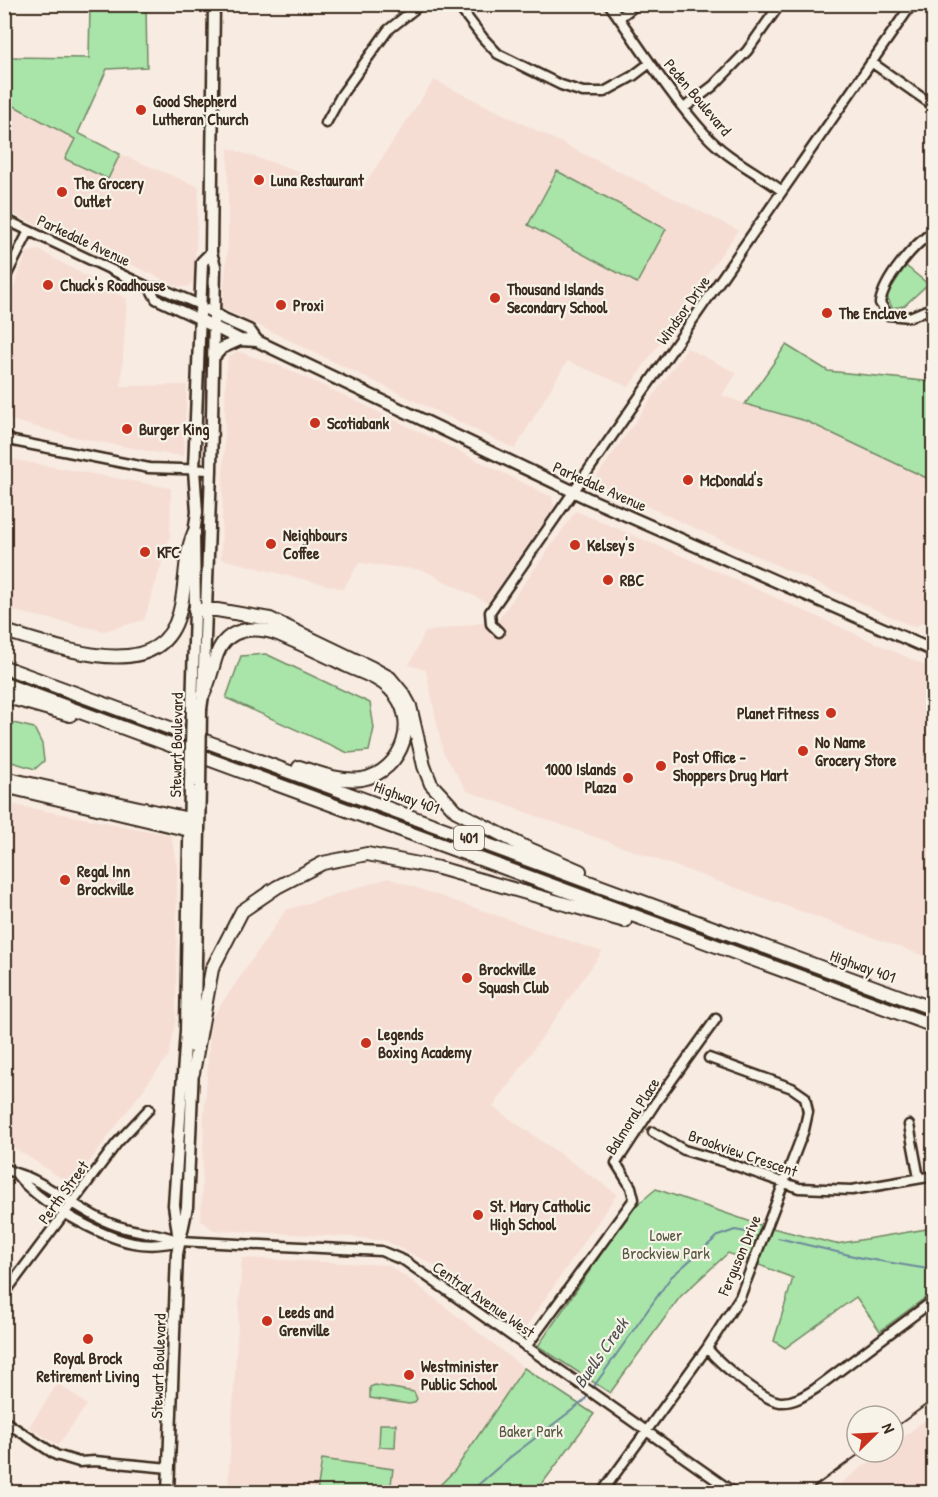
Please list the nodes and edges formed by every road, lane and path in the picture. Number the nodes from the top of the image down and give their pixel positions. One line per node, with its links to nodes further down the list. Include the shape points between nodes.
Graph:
1 (214, 4): 18 (main road, Stewart Boulevard)
2 (421, 4): 13 (street, via 388,30)
3 (457, 4): 10 (street, via 498,54 561,85 584,92 604,92)
4 (609, 4): 8 (street, Peden Boulevard)
5 (636, 4): 8 (street)
6 (780, 4): 12 (street, via 747,51 713,86)
7 (912, 4): 9 (street, Windsor Drive)
8 (619, 18): 10 (street, Peden Boulevard)
9 (871, 62): 11 (street); 14 (street, Windsor Drive)
10 (650, 63): 12 (street, Peden Boulevard)
11 (933, 106)
12 (684, 108): 14 (street, Peden Boulevard, via 725,152)
13 (326, 123)
14 (782, 191): 32 (street, Windsor Drive)
15 (4, 219): 16 (street, Parkedale Avenue)
16 (29, 231): 19 (street); 20 (street, Parkedale Avenue)
17 (933, 231): 22 (street, via 914,245 882,292 880,303 888,315 910,316)
18 (211, 253): 21 (main road, Stewart Boulevard, via 202,262); 23 (main road, Stewart Boulevard, via 215,266)
19 (4, 280)
20 (150, 288): 21 (street, Parkedale Avenue, via 160,288); 24 (street, Parkedale Avenue, via 156,299)
21 (200, 305): 23 (main road, Parkedale Avenue); 24 (main road, Stewart Boulevard)
22 (929, 309)
23 (214, 313): 25 (main road, Stewart Boulevard); 27 (main road, Parkedale Avenue, via 249,330)
24 (199, 319): 25 (main road, Parkedale Avenue); 30 (main road, Stewart Boulevard)
25 (213, 327): 26 (main road, Parkedale Avenue); 28 (main road, Stewart Boulevard)
26 (240, 340): 27 (main road, Parkedale Avenue); 28 (main road, via 222,348)
27 (257, 341): 32 (main road, Parkedale Avenue)
28 (213, 358): 31 (main road, Stewart Boulevard)
29 (4, 436): 30 (street, via 149,468)
30 (194, 470): 31 (street); 33 (main road, Stewart Boulevard)
31 (211, 470): 34 (main road, Stewart Boulevard)
32 (572, 491): 36 (street, Windsor Drive, via 490,612 491,624); 37 (main road, Parkedale Avenue)
33 (194, 533): 34 (main road, Stewart Boulevard); 35 (highway, via 188,547 179,615 162,643 153,648 134,656 111,658)
34 (200, 611): 40 (main road, Stewart Boulevard); 42 (main road, Stewart Boulevard); 48 (highway, via 218,610 270,619 390,678 410,706 431,784 456,811 525,847 612,884)
35 (4, 631)
36 (499, 632)
37 (932, 647)
38 (4, 666): 44 (highway, Highway 401 / 401)
39 (4, 684): 43 (highway, Highway 401 / 401)
40 (203, 695): 42 (main road, Stewart Boulevard); 44 (highway, via 222,642 240,631 262,629 384,684 392,691 406,722 404,743 392,763 359,779 328,776)
41 (4, 696): 43 (highway, via 77,718)
42 (196, 709): 47 (main road, Stewart Boulevard, bridge)
43 (96, 717): 49 (highway, Highway 401 / 401)
44 (186, 733): 48 (highway, Highway 401 / 401)
45 (4, 778): 47 (highway)
46 (4, 786): 47 (highway)
47 (194, 826): 54 (main road, Stewart Boulevard); 65 (main road, Stewart Boulevard, via 174,1205)
48 (637, 900): 50 (highway, Highway 401 / 401)
49 (698, 940): 52 (highway, Highway 401 / 401); 54 (highway, via 681,940 439,868 367,854 323,863 242,911 212,969)
50 (933, 1009)
51 (716, 1018): 68 (street, Balmoral Place, via 616,1163 634,1199)
52 (933, 1026)
53 (709, 1058): 62 (street, Ferguson Drive, via 792,1088 806,1097 804,1130)
54 (193, 1073): 65 (main road, Stewart Boulevard, via 187,1207)
55 (149, 1109): 63 (street, Perth Street, via 117,1143)
56 (909, 1125): 61 (street)
57 (653, 1132): 62 (street, Brookview Crescent, via 684,1150)
58 (4, 1168): 59 (street, Central Avenue West)
59 (17, 1175): 63 (street, Central Avenue West, via 32,1179); 64 (street, Central Avenue West, via 26,1187)
60 (933, 1176): 61 (street, Brookview Crescent)
61 (919, 1178): 62 (street, Brookview Crescent, via 852,1190 812,1190)
62 (784, 1184): 69 (street, Ferguson Drive, via 740,1297)
63 (73, 1203): 64 (street, Perth Street); 65 (street, Central Avenue West, via 125,1228 164,1234)
64 (65, 1214): 65 (street, Central Avenue West, via 132,1243 164,1245); 66 (street, Perth Street)
65 (179, 1241): 68 (street, Central Avenue West, via 381,1251 405,1261); 72 (main road, Stewart Boulevard)
66 (4, 1294)
67 (933, 1300): 69 (street, via 796,1400 778,1402 761,1394)
68 (526, 1347): 71 (street, Central Avenue West)
69 (707, 1348): 71 (street, Ferguson Drive)
70 (4, 1421): 72 (street, via 56,1455 79,1462)
71 (646, 1431): 74 (street, Ferguson Drive); 75 (street, Central Avenue West)
72 (169, 1468): 73 (main road, Stewart Boulevard)
73 (168, 1492)
74 (602, 1492)
75 (733, 1492)

